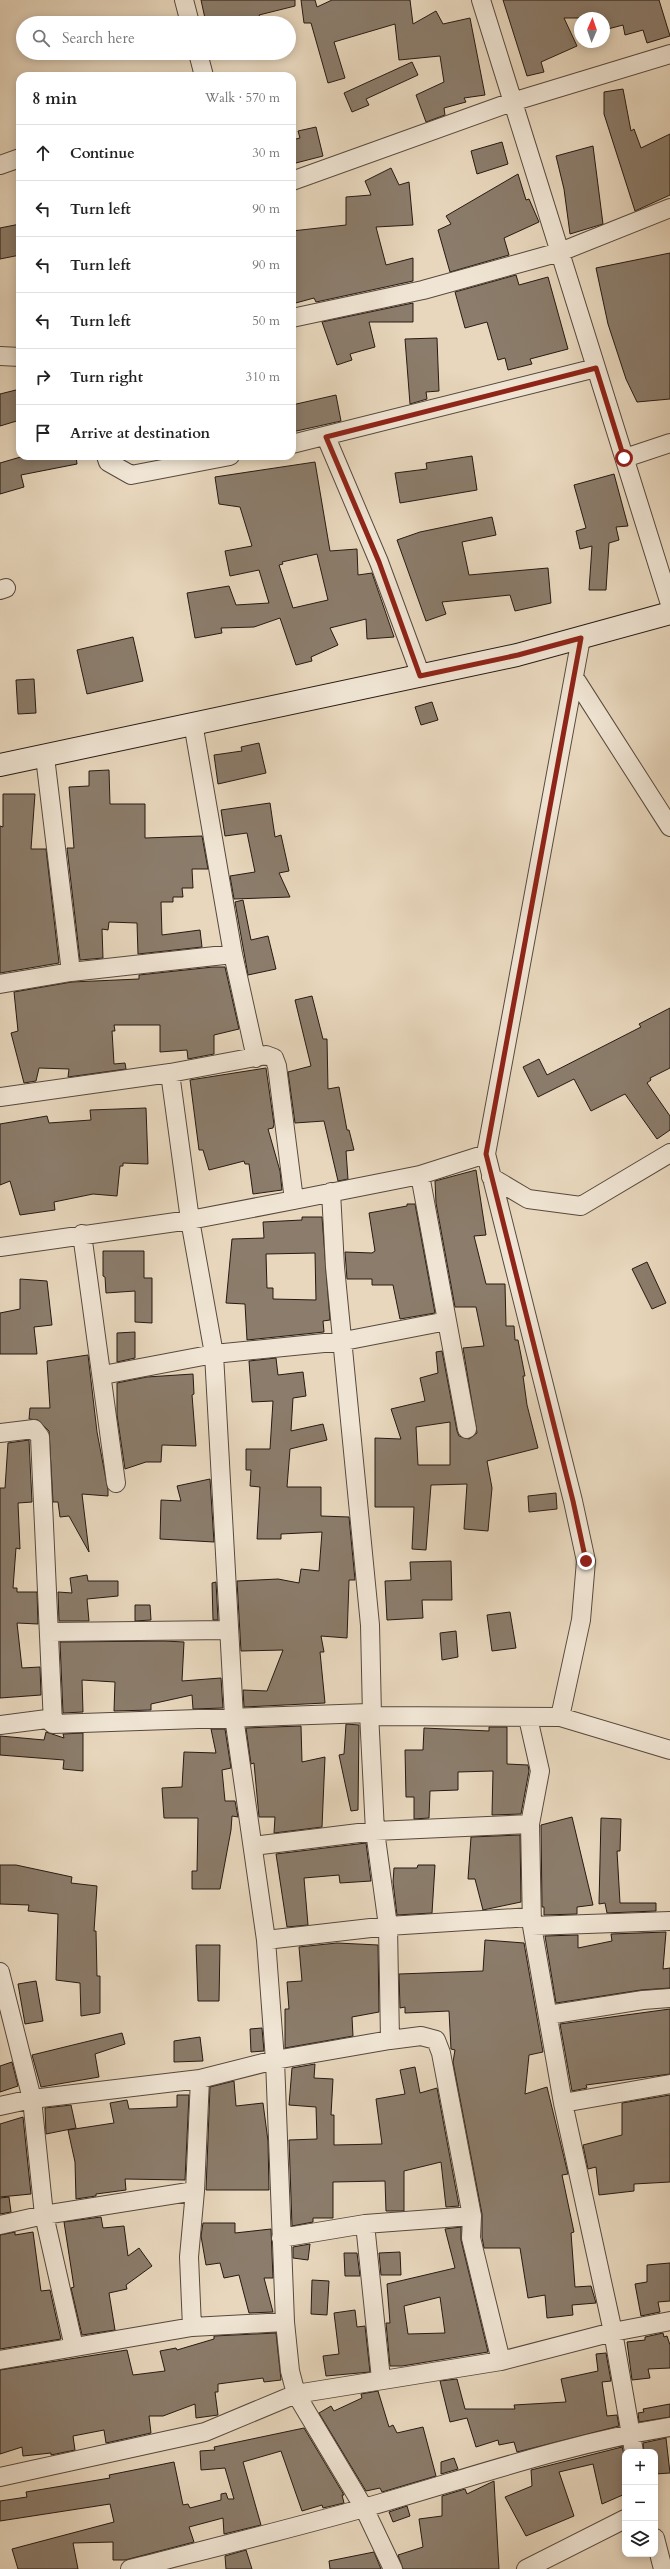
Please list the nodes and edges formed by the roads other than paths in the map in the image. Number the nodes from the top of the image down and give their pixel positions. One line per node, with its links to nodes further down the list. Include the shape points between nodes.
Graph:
1 (184, 0): 3 (street)
2 (481, 0): 7 (street)
3 (188, 16)
4 (670, 54): 7 (street)
5 (200, 60): 6 (street)
6 (203, 72)
7 (512, 102): 10 (street); 12 (street)
8 (16, 159): 9 (street)
9 (0, 165)
10 (296, 180)
11 (670, 208): 12 (street)
12 (560, 252): 13 (street, via 423,290); 16 (street)
13 (296, 317)
14 (0, 356): 15 (street)
15 (16, 357)
16 (596, 368): 17 (street); 20 (street)
17 (326, 437): 18 (street); 26 (street, via 379,562)
18 (296, 443)
19 (670, 443): 20 (street)
20 (624, 458): 23 (street)
21 (107, 460): 22 (street, via 131,475)
22 (209, 460)
23 (670, 604)
24 (670, 613): 25 (street)
25 (581, 638): 26 (street, via 518,655); 27 (street)
26 (420, 676): 28 (street)
27 (574, 677): 31 (street); 39 (street)
28 (193, 723): 29 (street); 32 (street)
29 (45, 757): 30 (street); 33 (street)
30 (0, 765)
31 (670, 826)
32 (233, 954): 33 (street); 35 (street)
33 (70, 972): 34 (street)
34 (0, 984)
35 (256, 1058): 36 (street); 43 (street, via 266,1055 274,1058 277,1066)
36 (170, 1073): 37 (street); 44 (street)
37 (0, 1097)
38 (670, 1153): 41 (street, via 581,1206 528,1199)
39 (486, 1154): 40 (street); 41 (street)
40 (420, 1175): 42 (street); 47 (street)
41 (491, 1177): 58 (street, via 586,1561 581,1620)
42 (331, 1192): 43 (street); 48 (street, via 335,1267)
43 (294, 1200): 44 (street)
44 (190, 1220): 45 (street); 49 (street)
45 (82, 1234): 46 (street); 50 (street)
46 (0, 1247)
47 (447, 1321): 48 (street); 51 (street)
48 (344, 1341): 49 (street); 56 (street, via 370,1625)
49 (214, 1354): 50 (street); 54 (street)
50 (103, 1375): 53 (street)
51 (467, 1429)
52 (0, 1433): 55 (street, via 34,1429 40,1437)
53 (116, 1482)
54 (228, 1630): 55 (street); 57 (street)
55 (49, 1632): 60 (street)
56 (370, 1715): 57 (street); 59 (street); 64 (street)
57 (234, 1717): 60 (street); 65 (street)
58 (560, 1717): 59 (street); 62 (street)
59 (528, 1718): 63 (street, via 540,1771)
60 (54, 1724): 61 (street, via 47,1719)
61 (0, 1725)
62 (670, 1750)
63 (530, 1824): 64 (street); 66 (street)
64 (375, 1831): 65 (street); 68 (street)
65 (254, 1846): 69 (street)
66 (532, 1921): 67 (street); 68 (street); 72 (street)
67 (670, 1921)
68 (388, 1926): 69 (street); 73 (street)
69 (266, 1940): 74 (street)
70 (0, 1972): 77 (street)
71 (670, 1998): 72 (street)
72 (548, 2015): 78 (street)
73 (390, 2040): 74 (street); 82 (street, via 421,2036 436,2040 441,2053)
74 (275, 2060): 75 (street); 85 (street)
75 (200, 2079): 77 (street); 80 (street)
76 (670, 2084): 78 (street)
77 (32, 2099): 79 (street); 81 (street)
78 (563, 2103): 89 (street)
79 (0, 2106)
80 (195, 2191): 81 (street); 88 (street, via 189,2257)
81 (44, 2215): 84 (street); 90 (street)
82 (472, 2216): 83 (street); 92 (street, via 471,2238)
83 (366, 2224): 85 (street); 93 (street)
84 (0, 2225)
85 (281, 2238): 87 (street)
86 (670, 2321): 89 (street)
87 (285, 2322): 88 (street); 94 (street, via 290,2371)
88 (192, 2327): 90 (street)
89 (613, 2332): 92 (street); 96 (street)
90 (74, 2347): 91 (street)
91 (0, 2360)
92 (501, 2361): 93 (street)
93 (381, 2379): 94 (street)
94 (296, 2394): 98 (street, via 205,2432); 99 (street)
95 (670, 2427): 96 (street)
96 (630, 2433): 97 (street); 99 (street, via 530,2458)
97 (633, 2449)
98 (0, 2477)
99 (364, 2508): 102 (street); 103 (street)
100 (622, 2521): 104 (street)
101 (658, 2550): 105 (street)
102 (130, 2569)
103 (393, 2569)
104 (526, 2569)
105 (663, 2569)

